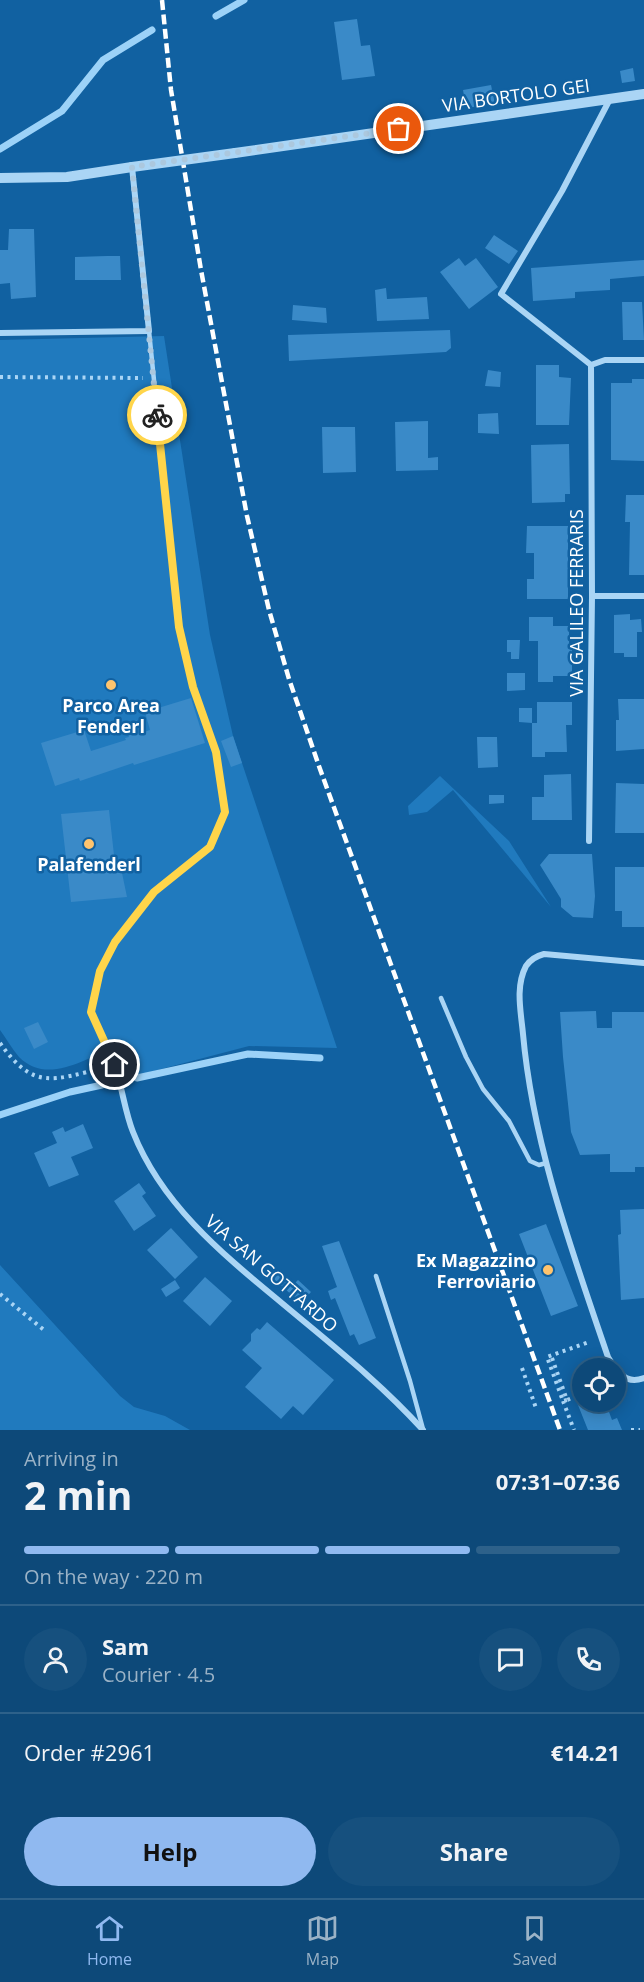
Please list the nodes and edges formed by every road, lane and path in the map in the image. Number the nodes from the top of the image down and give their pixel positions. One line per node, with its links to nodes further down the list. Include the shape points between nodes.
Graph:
1 (644, 94): 2 (street, VIA BORTOLO GEI)
2 (610, 98): 3 (street, VIA BORTOLO GEI, bridge); 8 (street, via 562,191 501,294)
3 (132, 167): 4 (street, VIA BORTOLO GEI, via 67,177); 5 (street)
4 (0, 178)
5 (149, 331): 6 (street); 10 (lane)
6 (0, 333)
7 (644, 360): 8 (street, via 605,360)
8 (591, 365): 11 (street, VIA GALILEO FERRARIS)
9 (0, 377): 10 (path)
10 (153, 379): 17 (lane, via 179,627 193,687 216,752 225,812 210,847 154,892 115,942 100,971 91,1012)
11 (592, 596): 12 (street); 13 (street, VIA GALILEO FERRARIS)
12 (644, 596)
13 (589, 841)
14 (644, 963): 19 (street, via 544,954 536,956 526,968 520,987 526,1071)
15 (441, 998): 19 (lane, via 483,1089 509,1121 530,1161)
16 (0, 1043): 17 (path, via 12,1060 33,1077 46,1079)
17 (115, 1065)
18 (120, 1084): 32 (street, VIA SAN GOTTARDO, via 146,1160 181,1212 229,1260 375,1382)
19 (546, 1163): 23 (street)
20 (376, 1276): 32 (lane)
21 (0, 1294): 22 (path)
22 (44, 1330)
23 (602, 1338): 25 (street); 30 (path, via 547,1357)
24 (552, 1358): 30 (path)
25 (611, 1358)
26 (522, 1368): 31 (path)
27 (626, 1378): 28 (street)
28 (644, 1378)
29 (572, 1398): 30 (path)
30 (565, 1400): 33 (path)
31 (536, 1408)
32 (423, 1430)
33 (574, 1430)
34 (632, 1430): 35 (path)
35 (640, 1430)

